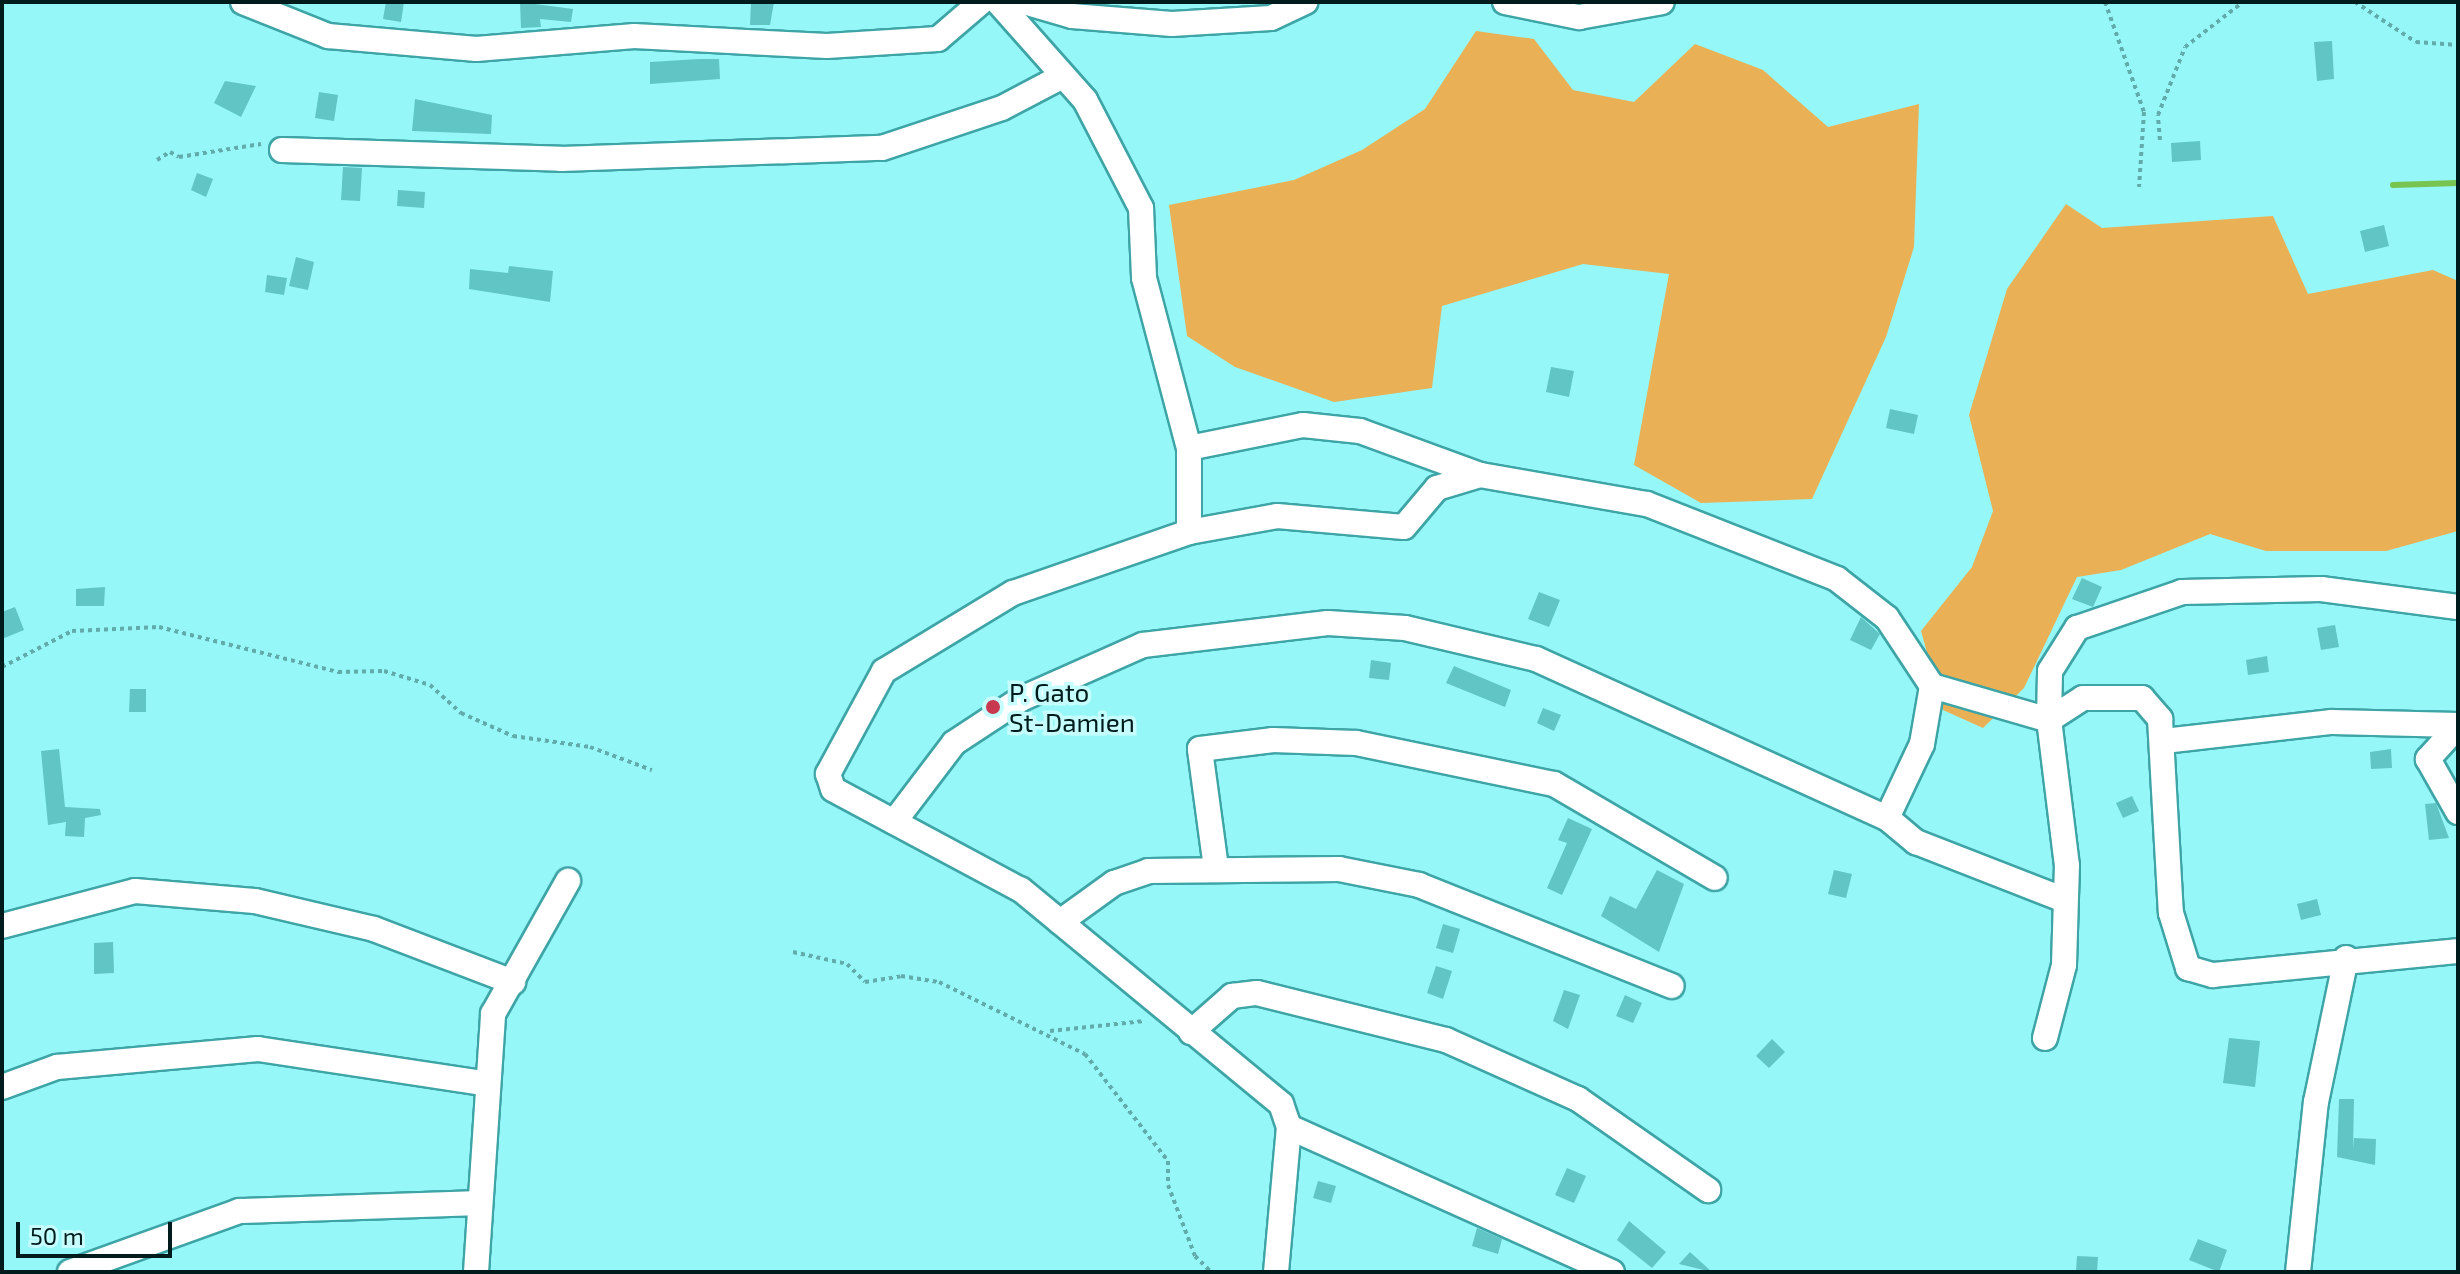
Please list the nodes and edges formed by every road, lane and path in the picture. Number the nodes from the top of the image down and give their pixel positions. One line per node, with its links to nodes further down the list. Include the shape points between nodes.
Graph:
1 (243, 2): 2 (street, via 328,36 476,49 634,36 827,46 938,39)
2 (981, 2)
3 (998, 2): 12 (street)
4 (1024, 2): 5 (street, via 1099,20 1172,24 1271,18)
5 (1306, 2)
6 (1505, 2): 7 (street, via 1579,17)
7 (1662, 2)
8 (2105, 2): 16 (path, via 2144,112)
9 (2243, 2): 13 (path, via 2185,47 2158,115)
10 (2355, 2): 11 (path, via 2416,42)
11 (2458, 45)
12 (1063, 76): 14 (street, via 1002,108 882,148 576,159); 17 (street, via 1091,110 1141,208 1144,278)
13 (2160, 140)
14 (282, 150): 15 (path, via 250,140)
15 (157, 160)
16 (2139, 187)
17 (1189, 448): 18 (street, via 1303,425 1369,434); 19 (street)
18 (1480, 475): 19 (street, via 1437,488 1404,527 1277,516); 22 (street, via 1647,504 1837,579 1887,618)
19 (1189, 532): 29 (street, via 1013,593 884,671 828,782)
20 (2458, 607): 23 (street, via 2321,589 2182,592 2137,604 2077,628 2060,649 2050,671)
21 (2, 667): 26 (path, via 72,631 159,627 338,672 384,671 430,685 461,713 513,736 590,747)
22 (1932, 686): 23 (street); 28 (street, via 1922,744)
23 (2049, 720): 25 (street, via 2083,698 2125,694 2152,707); 33 (street, via 2063,804)
24 (2458, 726): 25 (street, via 2332,722); 27 (street, via 2428,759)
25 (2164, 741): 38 (street, via 2171,913 2188,968 2213,975)
26 (652, 770)
27 (2458, 812)
28 (1887, 818): 29 (street, via 1536,659 1405,628 1328,623 1143,645 1021,699 954,743); 33 (street, via 1916,842)
29 (894, 822): 34 (street, via 1011,883)
30 (1216, 868): 31 (street, via 1200,749 1273,740 1356,743 1554,784); 34 (street, via 1148,871 1114,883); 40 (street, via 1339,869 1406,882)
31 (1715, 878)
32 (568, 881): 39 (street)
33 (2065, 900): 43 (street, via 2064,965)
34 (1060, 922): 41 (street)
35 (2, 926): 39 (street, via 135,891 255,901 374,929)
36 (2458, 951): 38 (street)
37 (793, 952): 42 (path, via 847,964 865,982 901,976 939,982)
38 (2346, 958): 55 (street, via 2316,1102)
39 (513, 982): 44 (street, via 493,1014)
40 (1672, 986)
41 (1186, 1028): 42 (path); 46 (street, via 1281,1104); 47 (street, via 1232,996 1257,993 1446,1040 1578,1099)
42 (1048, 1031): 52 (path, via 1085,1054 1129,1103 1168,1161 1168,1185 1195,1256)
43 (2045, 1038)
44 (483, 1083): 45 (street, via 258,1049 57,1067); 48 (street)
45 (2, 1087)
46 (1289, 1127): 53 (street); 54 (street)
47 (1708, 1190)
48 (476, 1203): 49 (street, via 239,1211); 51 (street)
49 (96, 1267): 50 (street)
50 (70, 1272)
51 (476, 1272)
52 (1211, 1272)
53 (1276, 1272)
54 (1612, 1272)
55 (2298, 1272)

